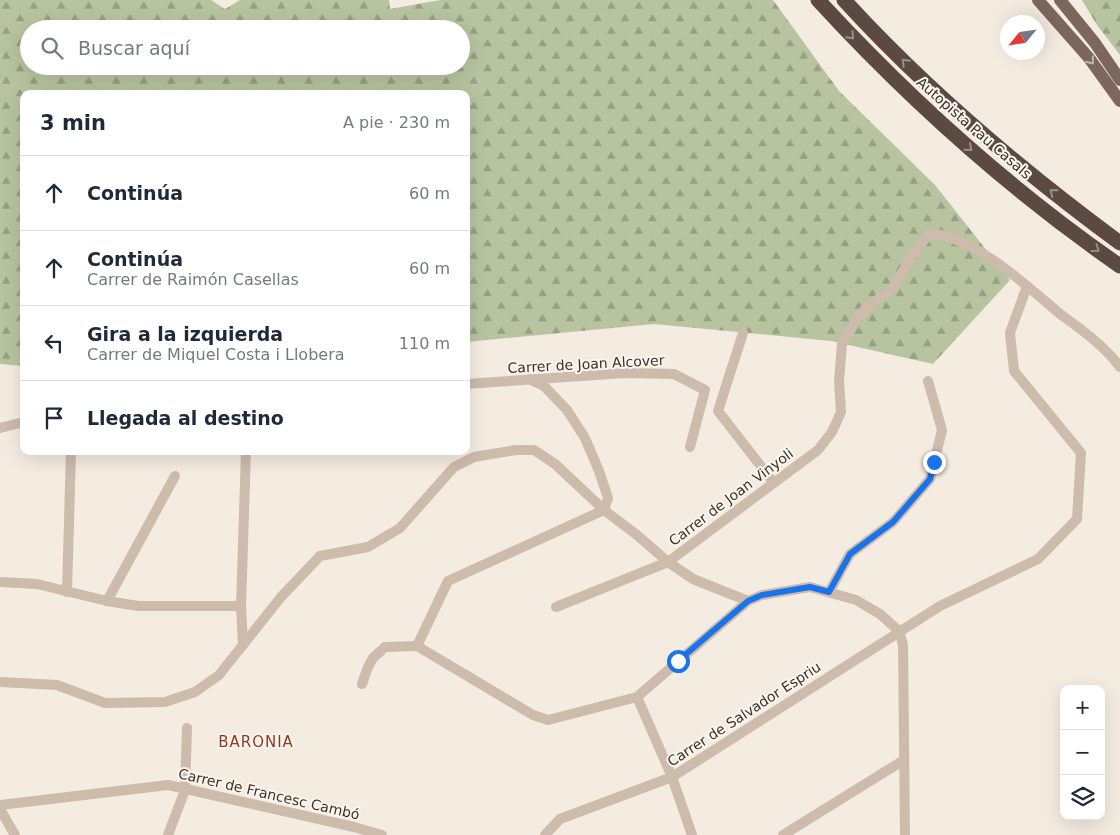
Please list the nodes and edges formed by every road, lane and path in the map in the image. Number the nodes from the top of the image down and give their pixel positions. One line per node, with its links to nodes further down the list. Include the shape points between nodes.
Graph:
1 (818, 0): 12 (highway, Autopista Pau Casals, one-way to 12, via 942,125 1041,208)
2 (844, 0): 11 (highway, Autopista Pau Casals, one-way to 2, via 970,124)
3 (1038, 0): 7 (main road)
4 (1044, 0): 7 (main road)
5 (1060, 0): 9 (main road)
6 (1068, 0): 8 (main road)
7 (1060, 23): 10 (main road, one-way to 10)
8 (1120, 70)
9 (1120, 80)
10 (1120, 101)
11 (1120, 243)
12 (1120, 266)
13 (1027, 286): 15 (street, via 1100,346); 25 (street, Carrer de Joan Vinyoli, via 958,240 929,234 892,288 858,316 842,344 841,412 832,432 818,450); 35 (street, Carrer de Salvador Espriu, via 1010,333 1014,371 1081,453 1077,519 1038,559 940,606)
14 (743, 333): 25 (street, via 718,411)
15 (1120, 367)
16 (530, 380): 18 (street, Carrer de Joan Alcover); 21 (street, Carrer de Joan Alcover, via 625,373 674,374 704,390); 26 (street, via 544,386 556,398 585,438 608,498)
17 (928, 381): 30 (street, via 942,430 930,479 893,522 850,554)
18 (470, 384)
19 (20, 423): 20 (street)
20 (0, 428)
21 (690, 447)
22 (71, 455): 29 (street)
23 (246, 455): 33 (street)
24 (175, 476): 31 (street)
25 (774, 483): 27 (street, Carrer de Joan Vinyoli)
26 (604, 510): 27 (street); 36 (street, via 555,464 534,450 474,457 454,467 400,528 368,548 320,556 281,597); 37 (street, via 448,581)
27 (668, 562): 32 (street, via 693,579); 34 (street, Carrer de Joan Vinyoli)
28 (0, 582): 29 (street, via 37,584)
29 (67, 592): 31 (street)
30 (829, 592): 32 (street, via 810,587 762,595); 35 (street, via 856,600 880,614)
31 (106, 601): 33 (street, via 138,606)
32 (748, 601): 40 (street)
33 (241, 606): 36 (street)
34 (556, 607)
35 (899, 631): 42 (street); 43 (street, Carrer de Salvador Espriu)
36 (243, 645): 38 (street, via 219,675 195,692 165,702 105,703 58,685)
37 (417, 646): 39 (street, via 386,647 368,667); 40 (street, via 533,715 548,720)
38 (5, 682)
39 (362, 684)
40 (636, 697): 43 (street)
41 (187, 728): 44 (street)
42 (904, 760): 51 (street); 52 (street)
43 (672, 777): 49 (street, Carrer de Salvador Espriu, via 560,819); 50 (street)
44 (185, 790): 45 (street, Carrer de Francesc Cambó, via 168,785); 47 (street); 48 (street, Carrer de Francesc Cambó)
45 (0, 807): 46 (street)
46 (15, 835)
47 (168, 835)
48 (382, 835)
49 (545, 835)
50 (692, 835)
51 (783, 835)
52 (905, 835)

